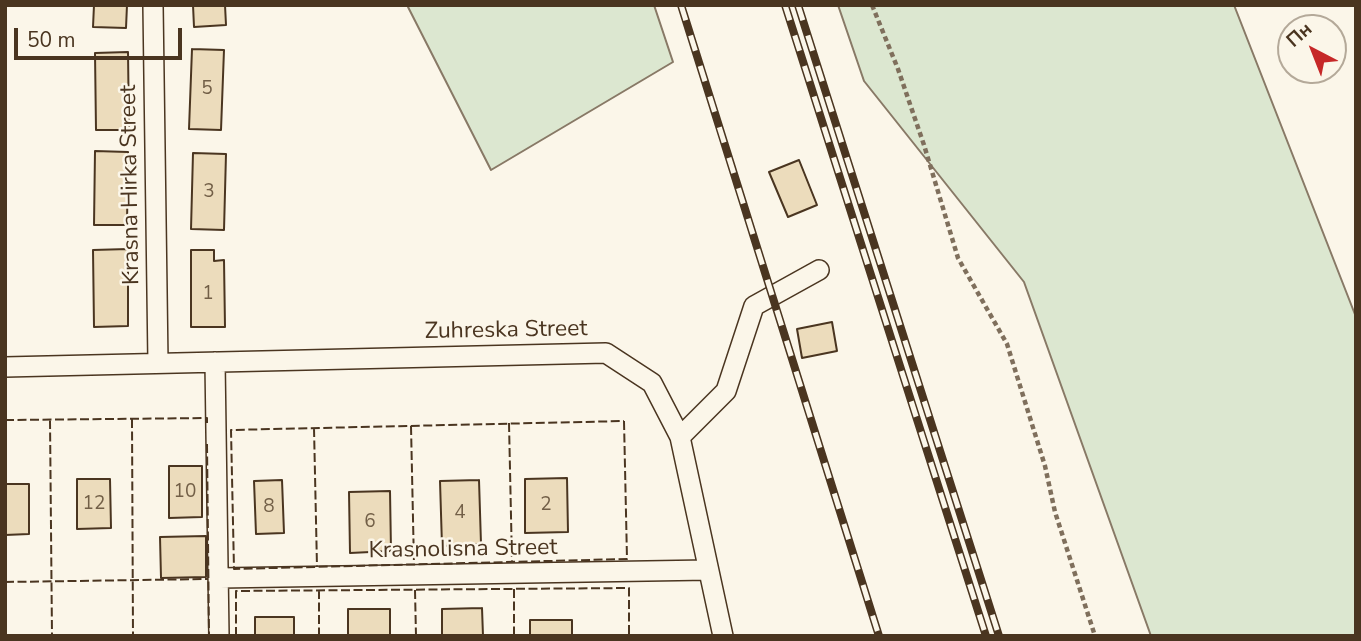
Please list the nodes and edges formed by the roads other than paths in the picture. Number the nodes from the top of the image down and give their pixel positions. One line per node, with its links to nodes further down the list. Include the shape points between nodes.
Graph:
1 (153, 5): 4 (street, Krasna Hirka Street)
2 (819, 270): 6 (street, via 754,306 726,391)
3 (215, 362): 4 (street, Zuhreska Street); 6 (street, Zuhreska Street, via 606,353 652,383); 8 (street)
4 (158, 363): 5 (street, Zuhreska Street)
5 (5, 367)
6 (680, 437): 7 (street, Zuhreska Street)
7 (708, 570): 8 (street, Krasnolisna Street); 10 (street, Zuhreska Street)
8 (220, 578): 9 (street)
9 (219, 636)
10 (723, 636)

